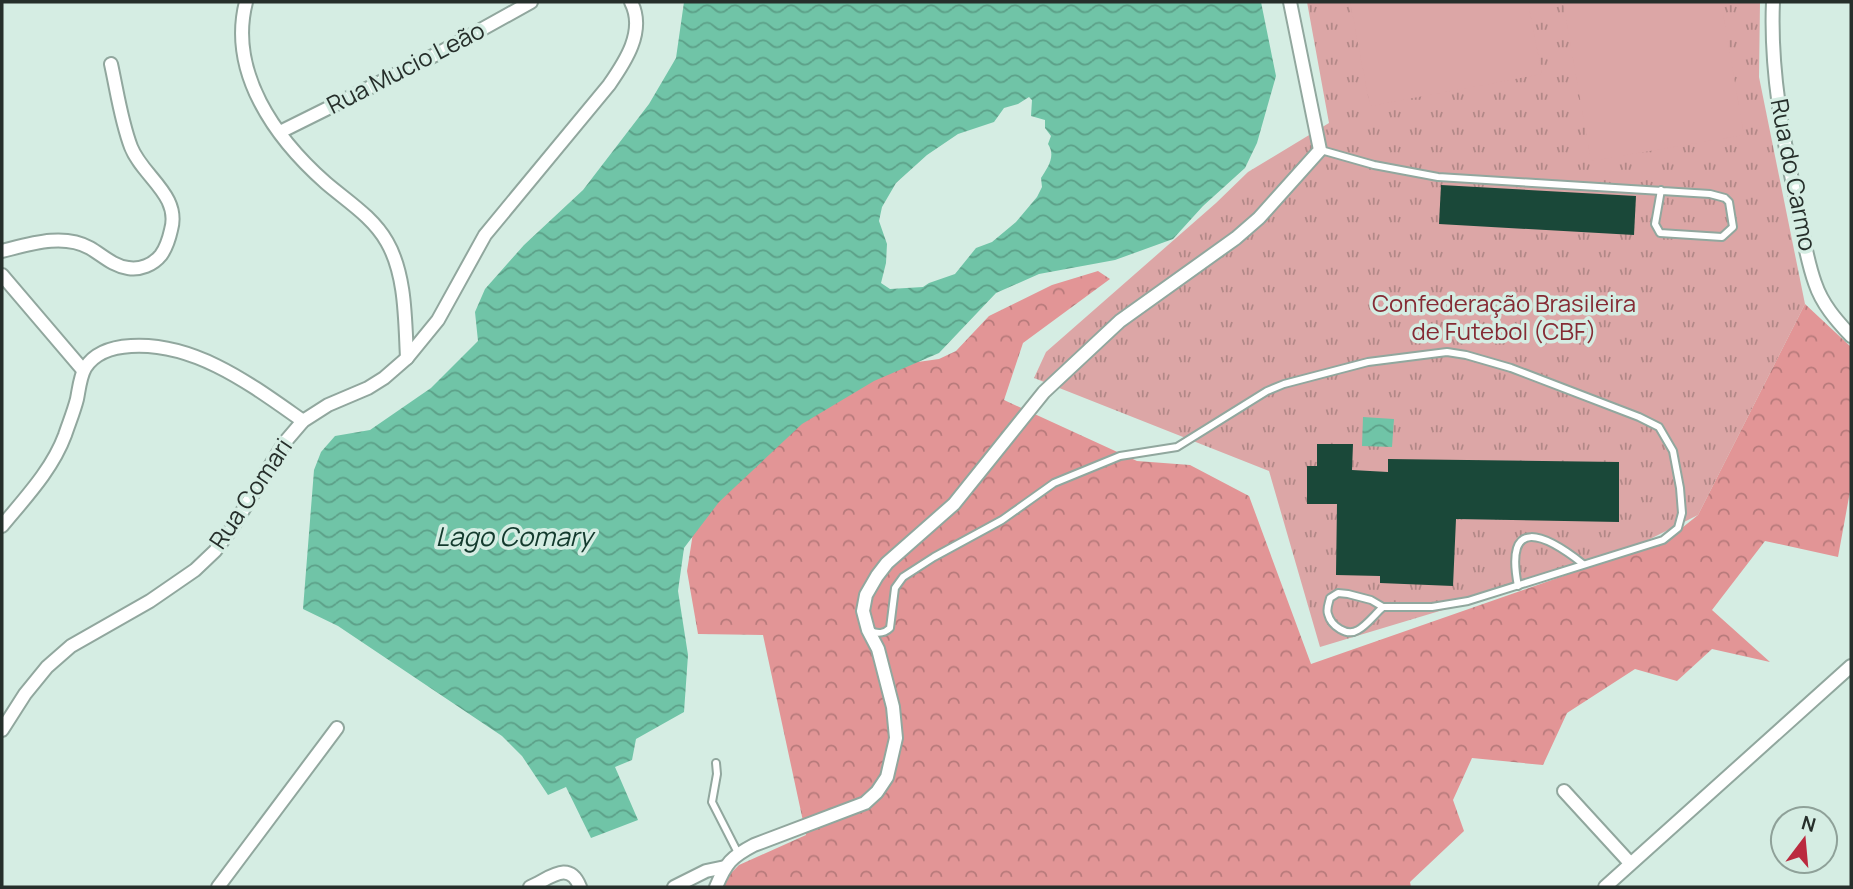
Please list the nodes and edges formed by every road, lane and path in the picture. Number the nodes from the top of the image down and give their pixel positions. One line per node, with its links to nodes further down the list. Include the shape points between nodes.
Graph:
1 (246, 2): 7 (street, via 240,41 246,70)
2 (531, 2): 7 (street, Rua Mucio Leão)
3 (631, 2): 13 (street, Rua Comari, via 636,27 624,64 485,234 438,320)
4 (1290, 2): 8 (street)
5 (1773, 2): 12 (street, Rua do Carmo, via 1774,77 1810,265 1824,302)
6 (111, 64): 10 (street, via 133,152 171,206 173,225 162,253 144,268 129,268 71,240)
7 (280, 132): 13 (street, via 310,168 378,228 389,244 401,285)
8 (1320, 150): 9 (lane, via 1438,177); 20 (street, via 1259,218 1120,321 1044,392 954,504 877,576 863,611)
9 (1661, 190): 9 (lane, via 1725,198 1732,209 1733,227 1722,237 1660,233 1655,224)
10 (2, 251)
11 (2, 275): 14 (street)
12 (1851, 336)
13 (407, 358): 15 (street, Rua Comari, via 384,379)
14 (83, 370): 15 (street, via 93,358 114,347 184,351); 16 (street, via 56,456)
15 (303, 421): 23 (street, Rua Comari, via 215,551 150,601 71,646 47,667)
16 (2, 526)
17 (1583, 564): 18 (lane); 18 (lane, via 1558,546 1522,538 1515,554); 20 (lane, via 1664,540 1678,528 1681,488 1673,451 1660,427 1511,368 1447,352 1368,362 1283,384 1177,447 1120,456 1055,483 1002,520 903,577 895,588 890,628 878,634)
18 (1518, 586): 19 (lane, via 1432,607)
19 (1383, 607): 19 (lane, via 1338,593 1330,598 1327,612 1332,622 1350,632)
20 (868, 631): 26 (street, via 878,649 893,707 896,738 887,777 865,803)
21 (1851, 666): 27 (street)
22 (337, 728): 29 (street)
23 (2, 730)
24 (716, 763): 26 (lane, via 712,802)
25 (1564, 791): 27 (street)
26 (738, 853): 28 (street)
27 (1630, 863): 34 (street)
28 (725, 867): 32 (street); 33 (street)
29 (218, 887)
30 (530, 887): 31 (street, via 562,872 571,873)
31 (580, 887)
32 (674, 887)
33 (716, 887)
34 (1605, 887)

